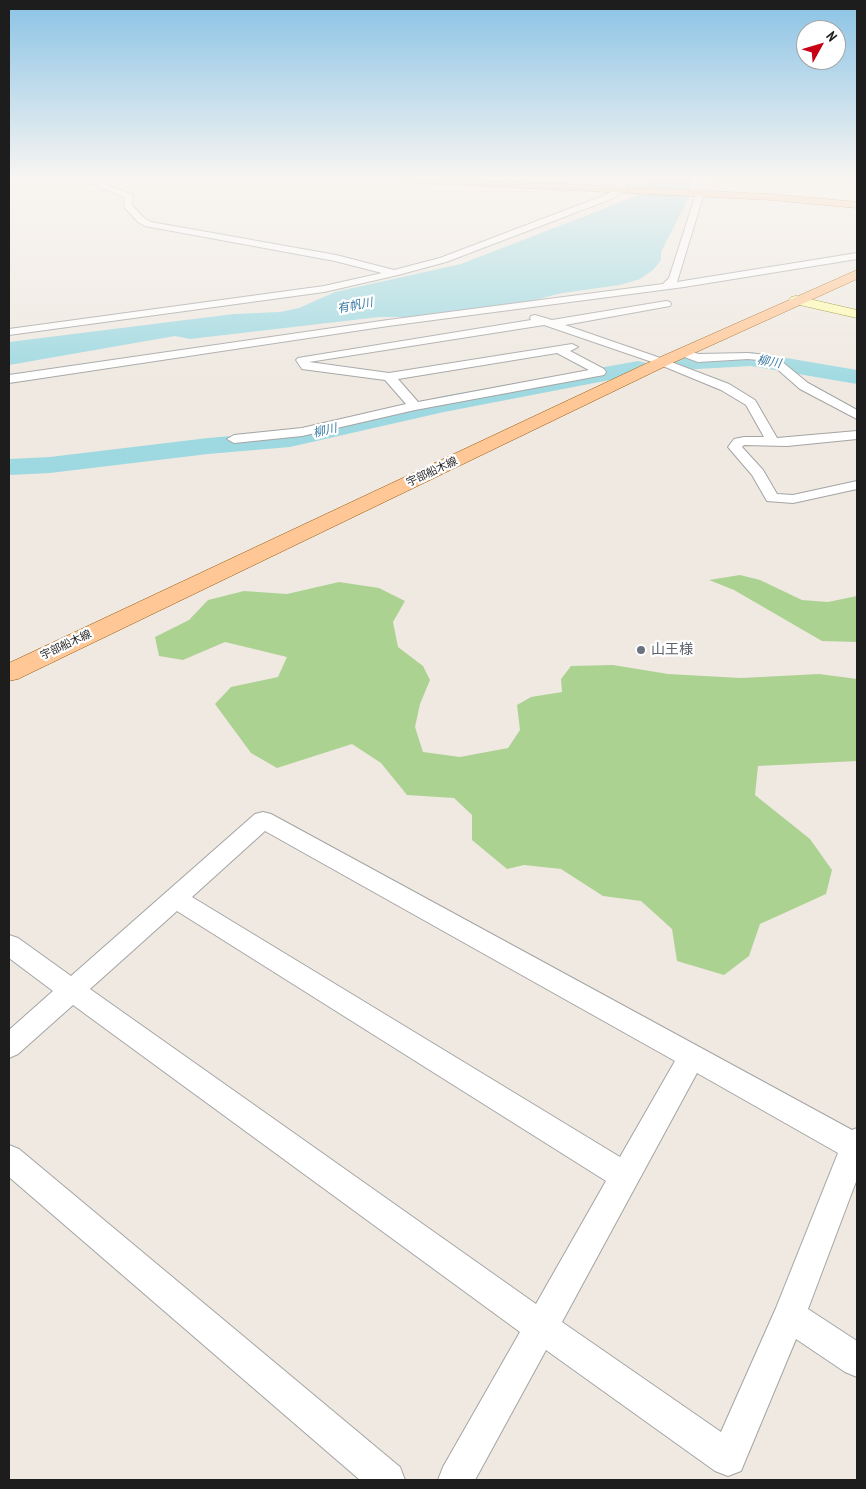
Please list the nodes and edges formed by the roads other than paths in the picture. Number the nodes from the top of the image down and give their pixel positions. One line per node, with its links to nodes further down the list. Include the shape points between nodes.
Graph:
1 (283, 248): 5 (street)
2 (473, 248): 5 (street)
3 (683, 248): 7 (street, via 674,279)
4 (857, 256): 7 (street)
5 (395, 273): 13 (street, via 324,289)
6 (857, 274): 8 (main road, 宇部船木線)
7 (667, 285): 10 (street)
8 (796, 300): 11 (street); 16 (main road, 宇部船木線)
9 (666, 304): 12 (street)
10 (505, 308): 12 (street); 19 (street)
11 (857, 314)
12 (550, 322): 14 (street); 18 (street, via 302,360 306,366)
13 (9, 332)
14 (604, 342): 15 (street); 17 (street)
15 (559, 349): 18 (street); 20 (street, via 600,372)
16 (683, 353): 17 (main road, 宇部船木線); 21 (street, via 698,358 771,358 804,386)
17 (662, 362): 24 (street, via 738,394 751,403); 26 (main road, 宇部船木線)
18 (389, 377): 20 (street)
19 (9, 379)
20 (415, 406): 23 (street, via 302,432)
21 (857, 415)
22 (857, 435): 24 (street)
23 (234, 439)
24 (773, 442): 25 (street, via 744,441 735,447 758,473 772,498 793,499)
25 (857, 485)
26 (9, 673)
27 (176, 898): 29 (street); 31 (street, via 264,820); 34 (street)
28 (9, 945): 29 (street)
29 (72, 990): 30 (street); 36 (street)
30 (9, 1046)
31 (692, 1056): 32 (street); 34 (street)
32 (857, 1145): 35 (street)
33 (9, 1159): 38 (street)
34 (624, 1176): 36 (street)
35 (789, 1316): 36 (street, via 728,1458); 37 (street)
36 (541, 1327): 39 (street)
37 (857, 1360)
38 (388, 1480)
39 (456, 1480)

